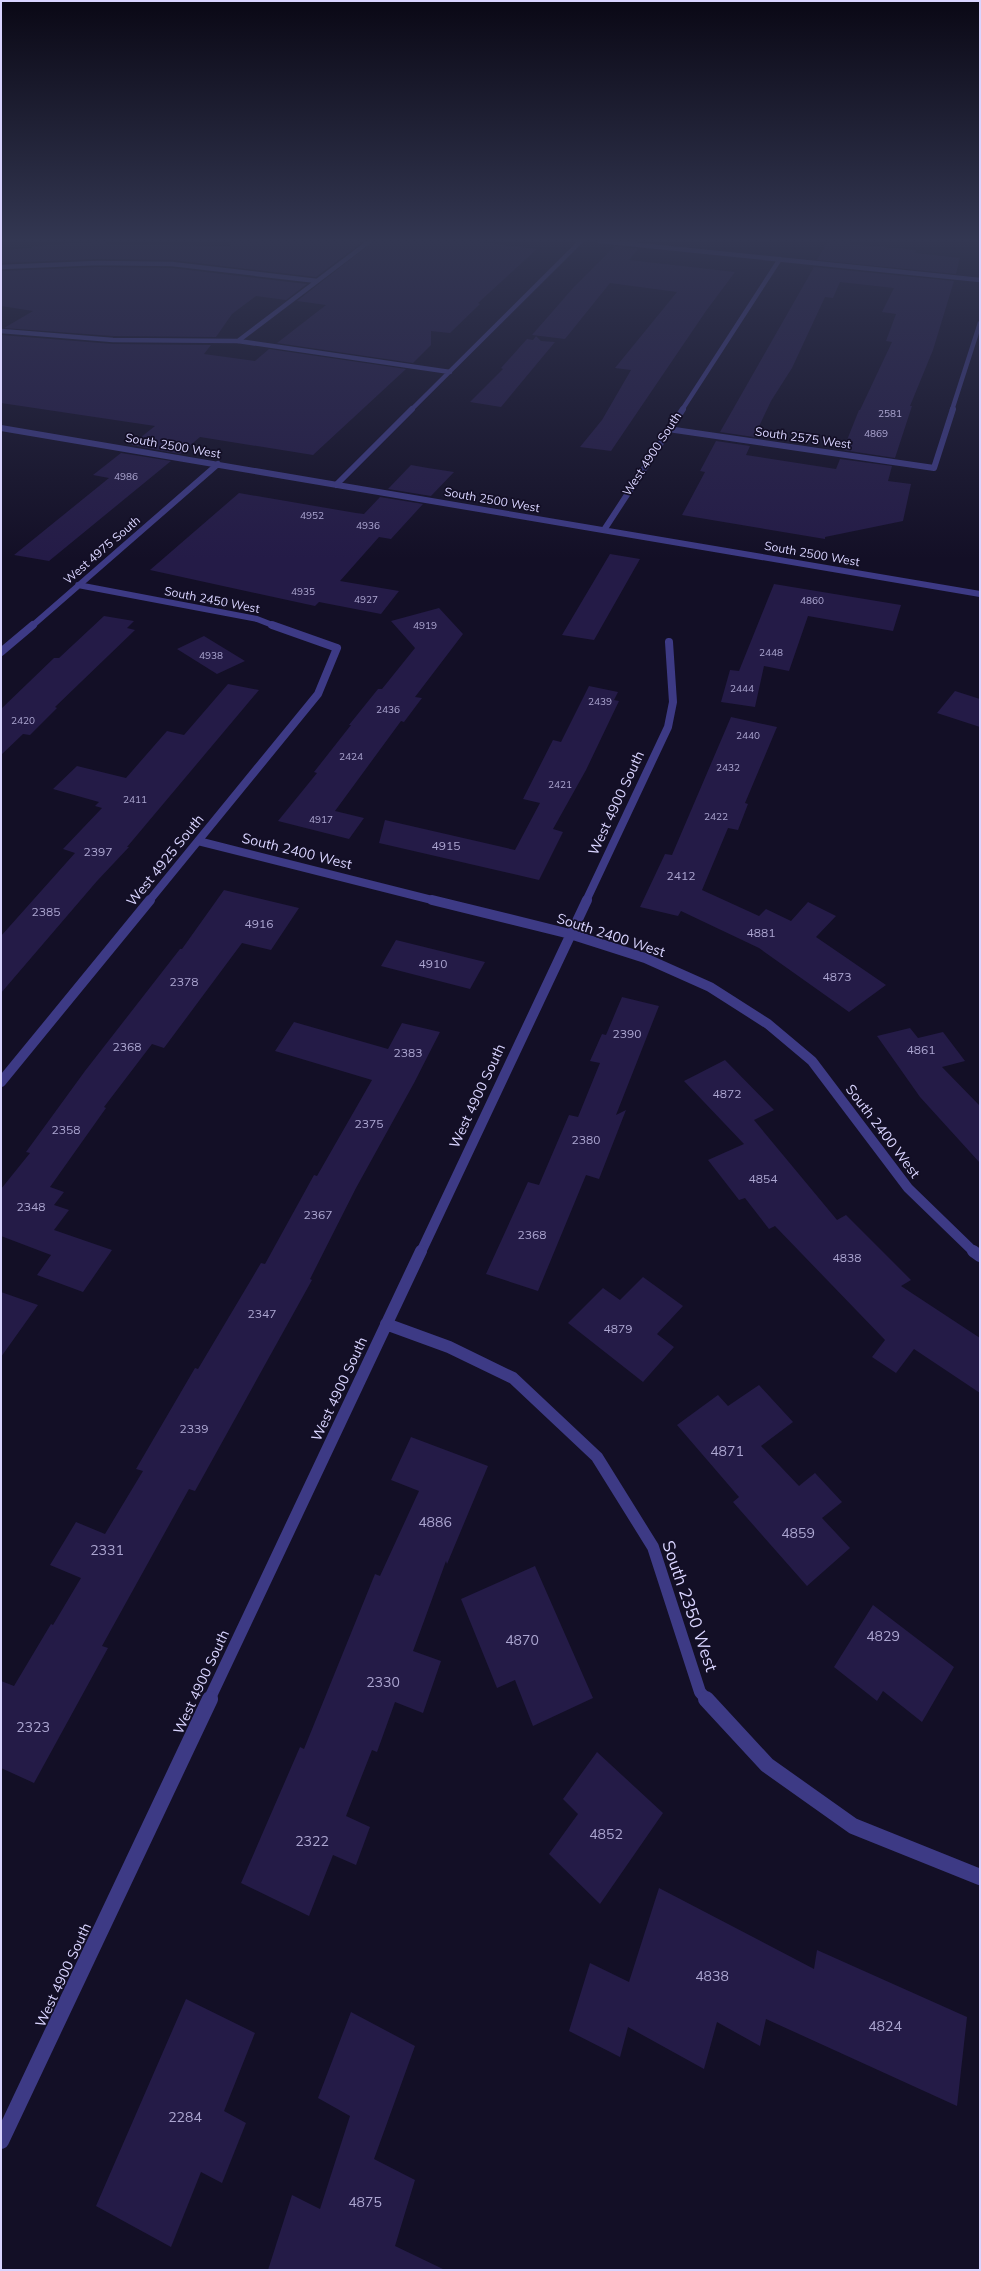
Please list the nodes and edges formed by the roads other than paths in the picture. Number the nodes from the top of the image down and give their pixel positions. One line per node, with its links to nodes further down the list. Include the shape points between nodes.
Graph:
1 (279, 347): 5 (street)
2 (475, 347): 5 (street)
3 (722, 347): 7 (street, West 4900 South)
4 (972, 347): 7 (street, South 2575 West, via 934,468)
5 (450, 372): 9 (street)
6 (1, 428): 8 (street, South 2500 West)
7 (668, 429): 10 (street, West 4900 South)
8 (218, 464): 9 (street, South 2500 West); 11 (street, West 4975 South)
9 (336, 485): 10 (street, South 2500 West)
10 (604, 530): 12 (street, South 2500 West)
11 (78, 585): 14 (street, South 2450 West, via 257,619); 15 (street, West 4975 South)
12 (980, 594)
13 (669, 642): 17 (street, West 4900 South, via 673,702 668,727)
14 (338, 648): 16 (street, West 4925 South, via 318,694)
15 (1, 652)
16 (198, 841): 17 (street, South 2400 West); 18 (street, West 4925 South)
17 (570, 934): 19 (street, South 2400 West, via 645,958 710,987 768,1024 812,1061 908,1188); 20 (street, West 4900 South)
18 (1, 1082)
19 (980, 1256)
20 (386, 1324): 21 (street, South 2350 West, via 449,1348 513,1378 597,1457 653,1547 700,1692 767,1765 853,1826); 22 (street, West 4900 South)
21 (980, 1877)
22 (1, 2141)

